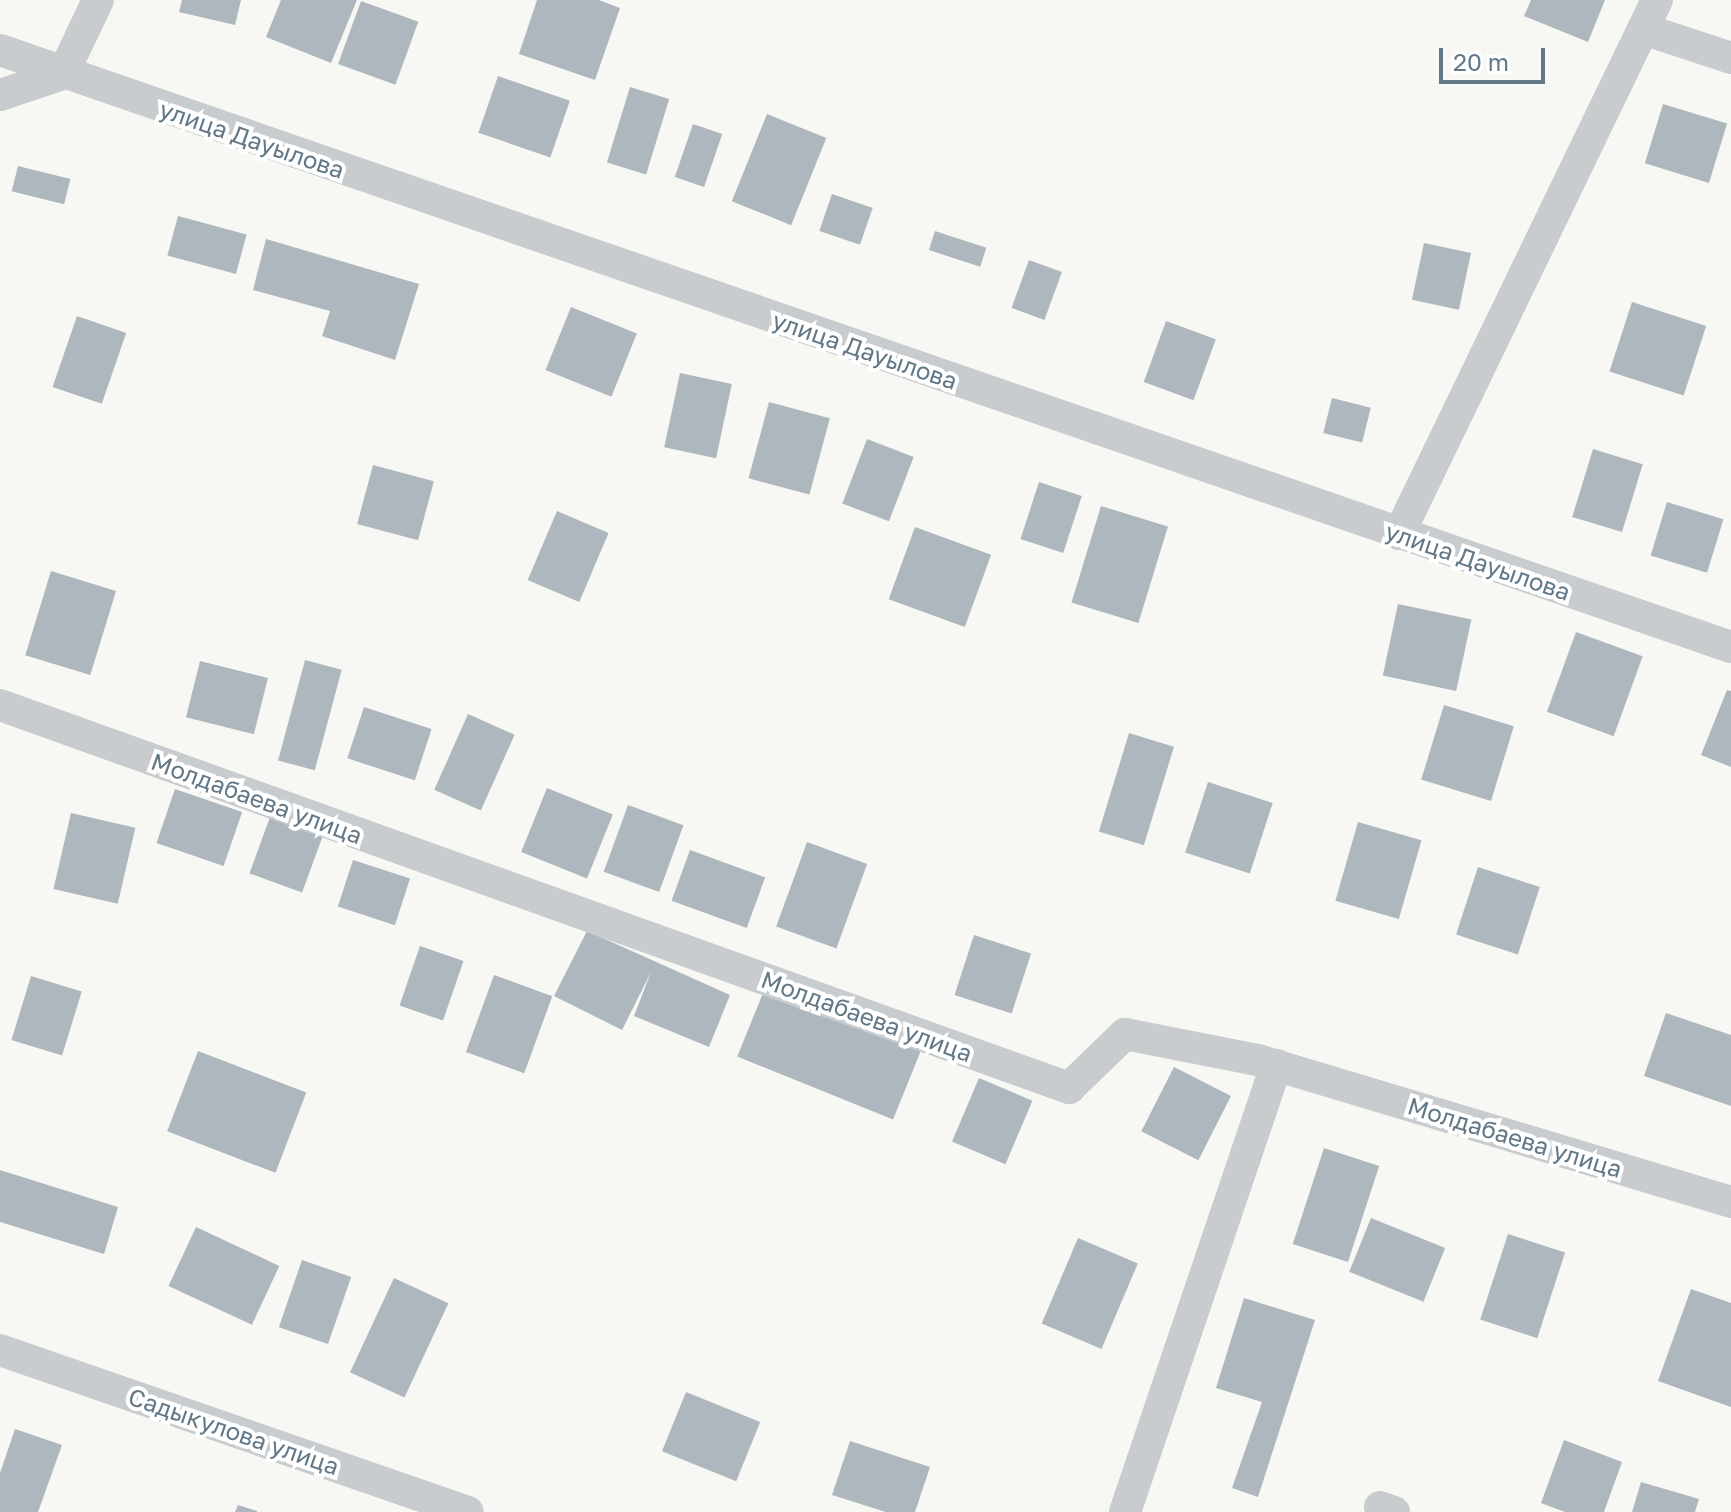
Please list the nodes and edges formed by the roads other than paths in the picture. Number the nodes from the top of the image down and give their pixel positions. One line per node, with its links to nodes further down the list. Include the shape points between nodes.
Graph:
1 (98, 0): 6 (street)
2 (1657, 0): 3 (street)
3 (1643, 29): 5 (street); 8 (street)
4 (0, 50): 6 (street, улица Дауылова)
5 (1731, 58)
6 (63, 74): 7 (street); 8 (street, улица Дауылова)
7 (0, 95)
8 (1399, 534): 9 (street, улица Дауылова)
9 (1731, 647)
10 (0, 705): 11 (street, Молдабаева улица, via 1069,1088 1125,1034)
11 (1276, 1065): 12 (street, Молдабаева улица); 15 (street)
12 (1731, 1202)
13 (0, 1350): 14 (street, Садыкулова улица)
14 (468, 1512)
15 (1125, 1512)

